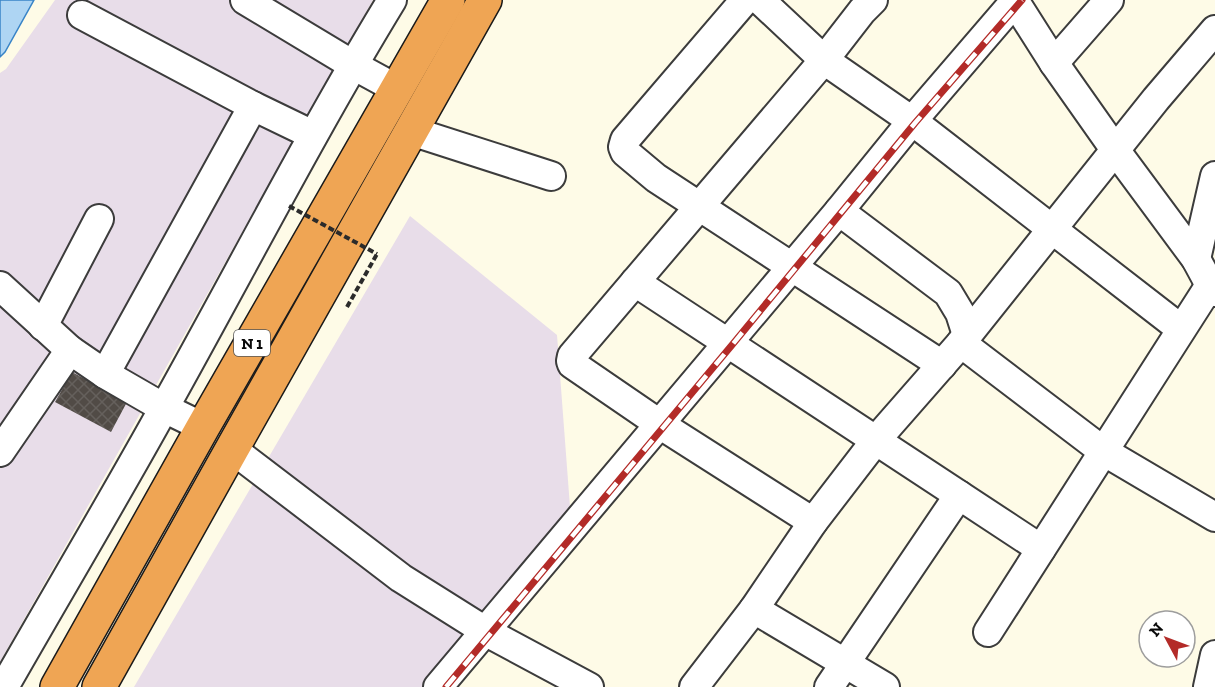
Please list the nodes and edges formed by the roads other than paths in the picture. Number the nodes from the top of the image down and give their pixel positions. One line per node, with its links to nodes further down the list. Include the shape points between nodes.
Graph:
1 (245, 0): 15 (street)
2 (392, 0): 15 (street)
3 (448, 0): 16 (highway, N 1)
4 (485, 0): 19 (highway, N 1)
5 (745, 0): 24 (street, via 622,147)
6 (760, 0): 13 (street)
7 (873, 0): 13 (street)
8 (1015, 0): 14 (street); 18 (street)
9 (1109, 0): 14 (street)
10 (82, 15): 17 (street)
11 (1215, 30): 12 (street)
12 (1206, 57): 21 (street, via 1156,99)
13 (824, 60): 18 (street); 24 (street)
14 (1054, 63): 21 (street)
15 (353, 65): 16 (street); 20 (street)
16 (397, 89): 42 (highway, N 1)
17 (253, 106): 20 (street); 39 (street)
18 (912, 121): 25 (street); 27 (street)
19 (411, 131): 22 (street); 44 (highway, N 1)
20 (313, 135): 40 (street)
21 (1116, 151): 27 (street); 28 (street)
22 (551, 176)
23 (1215, 176): 28 (street)
24 (699, 207): 29 (street); 30 (street)
25 (839, 211): 29 (street); 35 (street, via 948,293 960,313)
26 (99, 219): 33 (street)
27 (1052, 229): 34 (street); 35 (street)
28 (1196, 259): 32 (street)
29 (791, 267): 36 (street); 38 (street)
30 (635, 282): 36 (street); 41 (street, via 571,360)
31 (0, 286): 33 (street)
32 (1212, 288): 34 (street)
33 (43, 326): 37 (street)
34 (1181, 329): 45 (street)
35 (964, 339): 38 (street); 45 (street)
36 (728, 343): 41 (street); 43 (street)
37 (70, 350): 39 (street); 46 (street)
38 (942, 365): 43 (street)
39 (105, 374): 40 (street)
40 (164, 408): 42 (street); 56 (street)
41 (659, 424): 49 (street); 52 (street)
42 (203, 427): 57 (highway, N 1)
43 (876, 440): 47 (street); 49 (street)
44 (232, 449): 52 (street, via 401,578); 58 (highway, N 1)
45 (1103, 451): 48 (street); 50 (street)
46 (0, 452)
47 (959, 495): 50 (street); 55 (street)
48 (1215, 517)
49 (813, 522): 51 (street)
50 (1041, 549): 53 (street)
51 (754, 609): 55 (street); 61 (street)
52 (486, 631): 59 (street); 60 (street)
53 (988, 632)
54 (1215, 655): 64 (street)
55 (845, 664): 62 (street); 63 (street)
56 (4, 687)
57 (57, 687)
58 (99, 687)
59 (438, 687)
60 (590, 687)
61 (694, 687)
62 (829, 687)
63 (885, 687)
64 (1208, 687)

